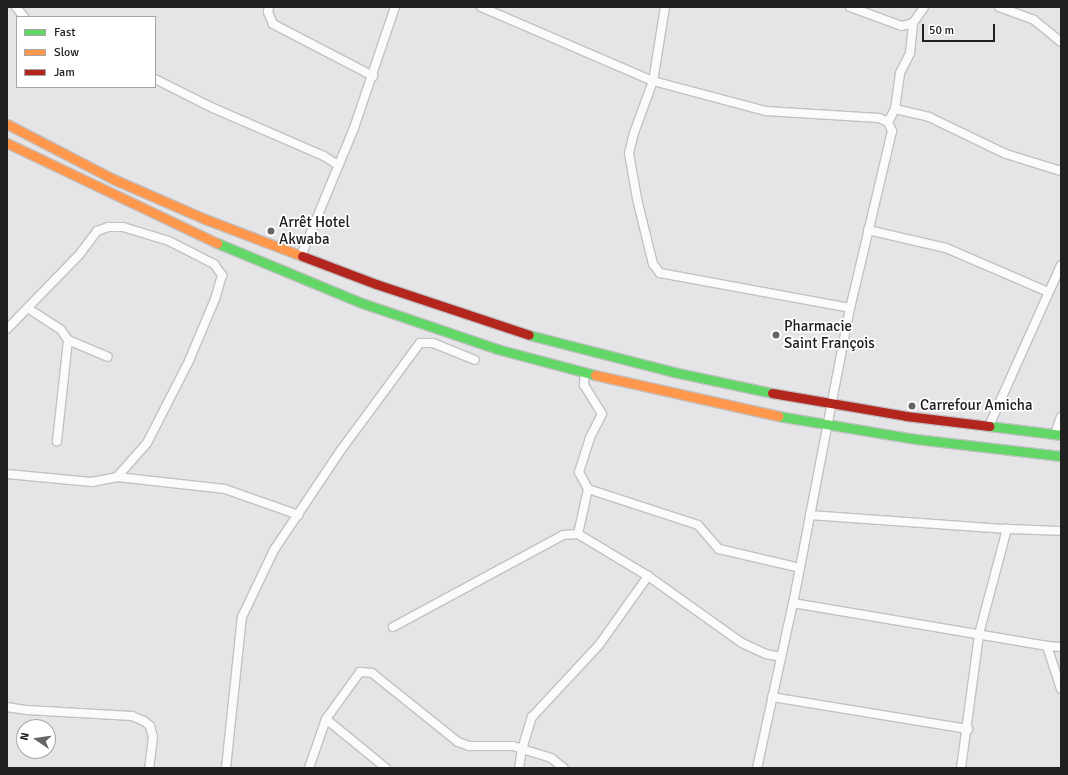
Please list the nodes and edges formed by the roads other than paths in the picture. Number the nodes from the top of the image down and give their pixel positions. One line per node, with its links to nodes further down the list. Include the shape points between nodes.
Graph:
1 (16, 7): 9 (street)
2 (269, 7): 12 (street, via 268,12 273,24)
3 (395, 7): 12 (street)
4 (481, 7): 14 (street)
5 (665, 7): 14 (street)
6 (850, 7): 10 (street, via 902,26)
7 (924, 7): 10 (street)
8 (999, 7): 11 (street, via 1034,20)
9 (23, 16)
10 (913, 23): 15 (street, via 910,53 900,73)
11 (1061, 42)
12 (373, 76): 19 (street)
13 (156, 80): 19 (street, via 213,108 324,156)
14 (653, 81): 16 (street, via 766,110 879,118); 25 (street, via 629,153 653,264 660,272)
15 (895, 109): 16 (street); 20 (street, via 929,117 1006,154)
16 (888, 122): 21 (street, via 892,131)
17 (7, 124): 22 (main road, via 113,178 205,219)
18 (7, 143): 31 (main road, via 59,170 255,260 341,295 442,332)
19 (338, 165): 22 (street)
20 (1061, 171)
21 (868, 230): 24 (street, via 946,248); 25 (street)
22 (301, 256): 32 (main road, via 514,331 674,372)
23 (1061, 265): 24 (street)
24 (1048, 292): 35 (street)
25 (850, 308): 32 (street)
26 (29, 309): 27 (street); 28 (street, via 61,330); 40 (street, via 97,231 108,227 123,227 169,241 214,264 222,275 212,306 147,443)
27 (7, 329)
28 (68, 340): 29 (street); 37 (street)
29 (108, 357)
30 (475, 360): 42 (street, via 433,343 420,343 341,450)
31 (584, 373): 34 (main road, via 767,414); 41 (street, via 584,385 602,414 590,438 579,472)
32 (832, 404): 34 (street); 35 (main road)
33 (1061, 417): 36 (street)
34 (828, 424): 38 (main road, via 916,439); 43 (street)
35 (989, 426): 36 (main road)
36 (1058, 435)
37 (58, 441)
38 (1061, 456)
39 (7, 474): 40 (street, via 92,482)
40 (117, 477): 42 (street, via 225,488)
41 (588, 489): 46 (street); 47 (street, via 698,525 719,549)
42 (298, 515): 62 (street, via 274,550 242,616)
43 (810, 515): 44 (street); 47 (street)
44 (1007, 529): 45 (street); 51 (street)
45 (1061, 531)
46 (578, 534): 48 (street); 50 (street, via 563,535)
47 (800, 568): 49 (street)
48 (648, 576): 54 (street, via 742,643 766,654); 60 (street, via 599,645 532,717)
49 (793, 603): 51 (street); 54 (street)
50 (393, 627)
51 (979, 634): 52 (street); 59 (street)
52 (1047, 646): 53 (street); 55 (street)
53 (1061, 647)
54 (781, 656): 56 (street)
55 (1061, 689)
56 (772, 697): 59 (street); 67 (street)
57 (7, 706): 61 (street, via 27,710 132,716 144,721 150,726 153,737)
58 (326, 719): 60 (street, via 360,672 372,673 458,742 469,746 513,746); 63 (street); 64 (street)
59 (968, 729): 68 (street)
60 (522, 749): 65 (street); 66 (street, via 551,758)
61 (148, 768)
62 (226, 768)
63 (309, 768)
64 (386, 768)
65 (519, 768)
66 (564, 768)
67 (758, 768)
68 (961, 768)

